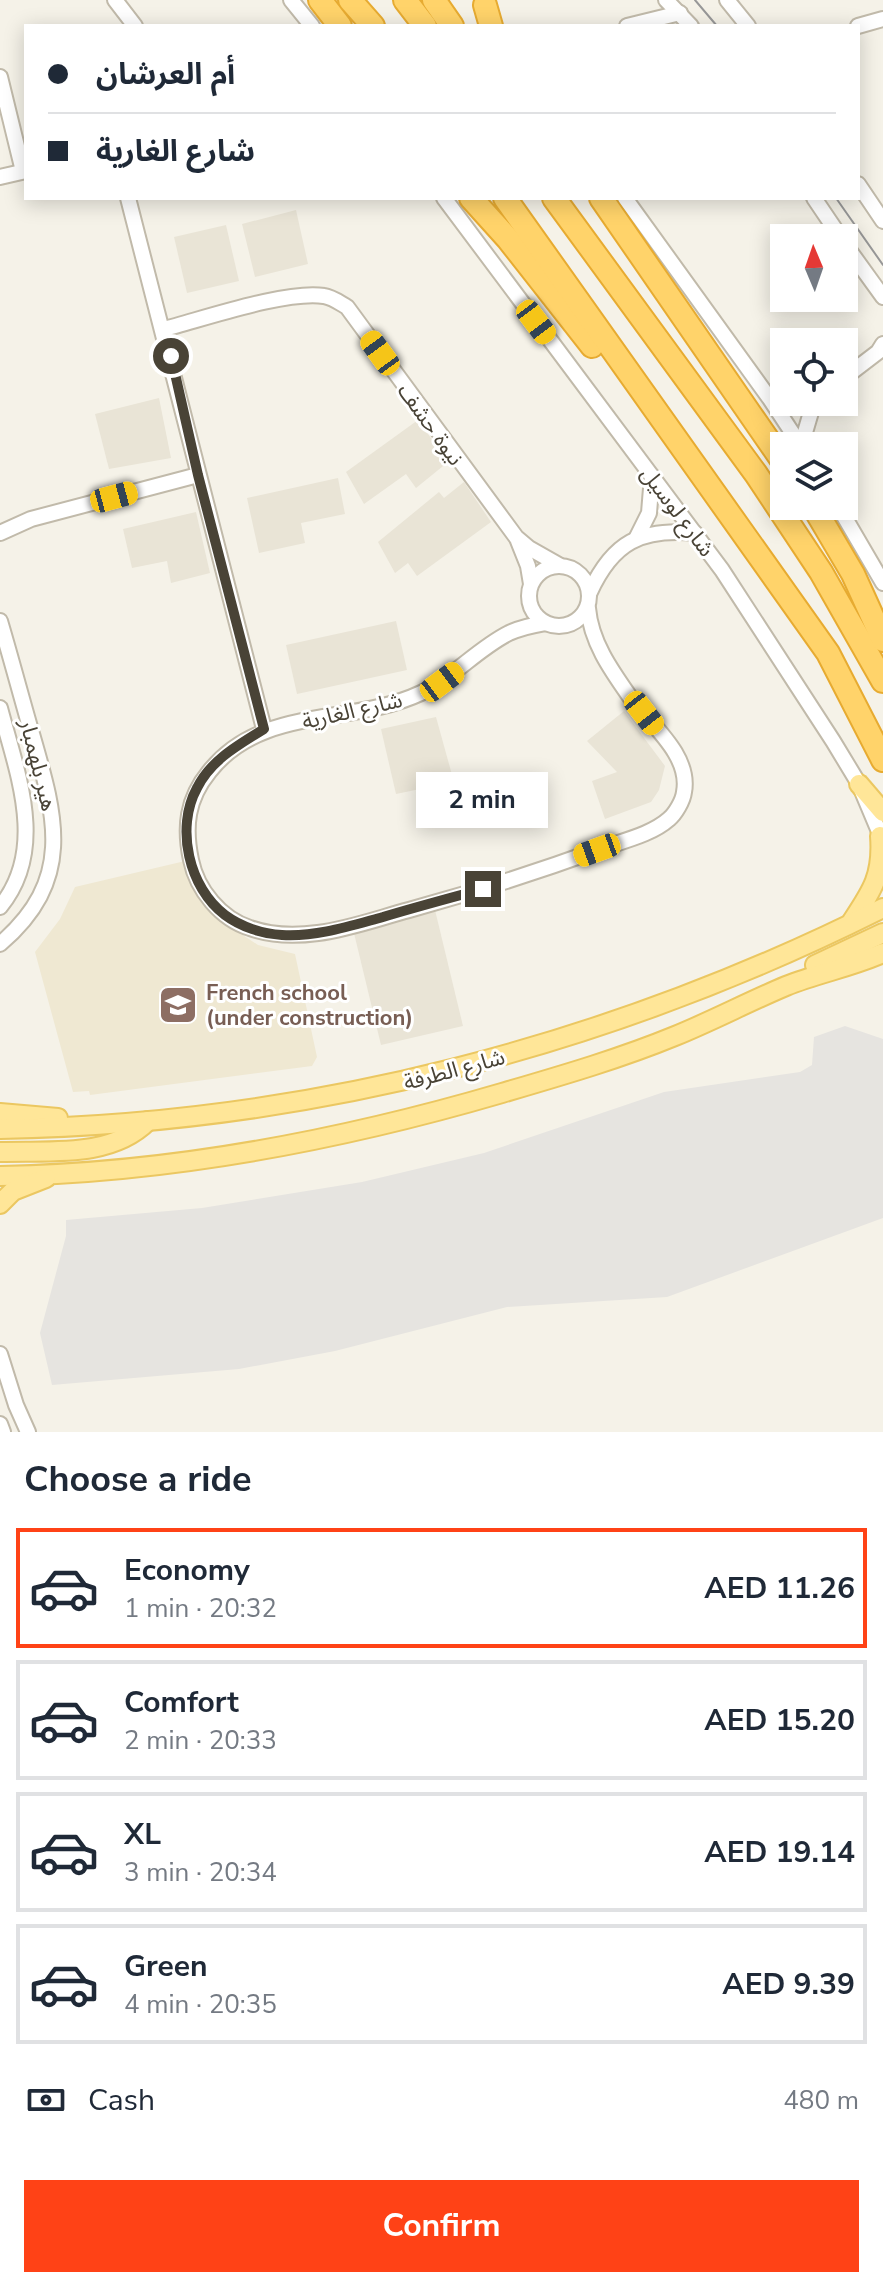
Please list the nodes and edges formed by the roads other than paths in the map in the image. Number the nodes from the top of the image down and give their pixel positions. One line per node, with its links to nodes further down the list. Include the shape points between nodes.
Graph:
1 (115, 0): 12 (street)
2 (291, 0): 13 (street)
3 (320, 0): 14 (highway)
4 (350, 0): 15 (highway)
5 (358, 0): 16 (highway)
6 (405, 0): 17 (highway)
7 (434, 0): 18 (highway)
8 (666, 0): 10 (street)
9 (727, 0): 21 (street)
10 (680, 13): 19 (street); 20 (street)
11 (883, 19): 22 (street)
12 (133, 24)
13 (310, 24)
14 (338, 24)
15 (373, 24)
16 (374, 24)
17 (423, 24)
18 (451, 24)
19 (635, 24)
20 (689, 24)
21 (746, 24)
22 (860, 25)
23 (0, 77): 24 (street)
24 (24, 171): 25 (street)
25 (0, 177)
26 (860, 187): 35 (street)
27 (129, 200): 39 (street)
28 (445, 200): 45 (street, شارع لوسيل)
29 (473, 200): 67 (highway, via 569,315 798,622)
30 (506, 200): 67 (highway, شارع لوسيل)
31 (555, 200): 68 (highway, via 756,474 821,572)
32 (602, 200): 43 (highway)
33 (627, 200): 42 (street)
34 (815, 200): 36 (street)
35 (883, 221)
36 (831, 224)
37 (858, 262): 38 (street)
38 (883, 297)
39 (164, 329): 44 (street); 52 (street, نيوة حشف, via 305,295 337,301 347,307)
40 (881, 349): 41 (street)
41 (858, 367)
42 (770, 391)
43 (770, 443)
44 (198, 475): 47 (street); 70 (street)
45 (652, 476): 51 (street, شارع لوسيل); 53 (street, via 649,513)
46 (0, 519): 47 (street)
47 (31, 519): 50 (street)
48 (821, 520): 65 (highway)
49 (846, 520): 56 (street)
50 (0, 533)
51 (695, 533): 53 (street); 72 (street, شارع لوسيل)
52 (516, 537): 55 (street, نيوة حشف); 57 (street, نيوة حشف)
53 (637, 537): 54 (street)
54 (610, 557): 55 (street); 58 (street)
55 (566, 567): 57 (street, via 539,572); 58 (street, via 587,582)
56 (883, 583)
57 (531, 584): 59 (street)
58 (590, 592): 60 (street)
59 (529, 600): 62 (street); 64 (street, شارع الغارية)
60 (588, 608): 63 (street); 66 (street, شارع الغارية)
61 (0, 621): 79 (street, هير بلهمبار, via 54,830 40,897)
62 (545, 623): 63 (street); 64 (street, شارع الغارية)
63 (567, 625): 66 (street, شارع الغارية)
64 (508, 633): 70 (street, شارع الغارية, via 418,694)
65 (883, 640)
66 (597, 645): 70 (street, شارع الغارية, via 677,756 684,794 670,819 515,880 336,930 280,935 247,927 209,899 192,865 187,817 197,787 218,760)
67 (828, 653): 71 (highway, شارع لوسيل)
68 (883, 681)
69 (0, 708): 75 (street, هير بلهمبار, via 26,824 20,875)
70 (264, 729)
71 (883, 760)
72 (859, 784): 73 (main road); 74 (street, شارع لوسيل)
73 (883, 812)
74 (882, 839): 77 (main road, via 876,883)
75 (0, 907)
76 (883, 908): 77 (main road, شارع الطرفة)
77 (850, 924): 85 (main road, شارع الطرفة, via 658,1005 500,1057 316,1100)
78 (883, 933): 83 (main road, via 794,974)
79 (0, 944)
80 (883, 953): 81 (main road, شارع الطرفة)
81 (853, 965): 82 (main road); 83 (main road, شارع الطرفة)
82 (883, 965)
83 (761, 997): 89 (main road, شارع الطرفة, via 608,1060 448,1108 195,1162)
84 (0, 1113): 86 (main road, via 56,1116)
85 (148, 1121): 86 (main road, شارع الطرفة); 88 (main road, via 131,1136 101,1147)
86 (75, 1126): 87 (main road, شارع الطرفة)
87 (0, 1129)
88 (0, 1152)
89 (58, 1173): 90 (main road, شارع الطرفة); 91 (main road, via 13,1191)
90 (0, 1176)
91 (0, 1204)
92 (0, 1354): 95 (street)
93 (0, 1424): 94 (street)
94 (3, 1432)
95 (28, 1432)

